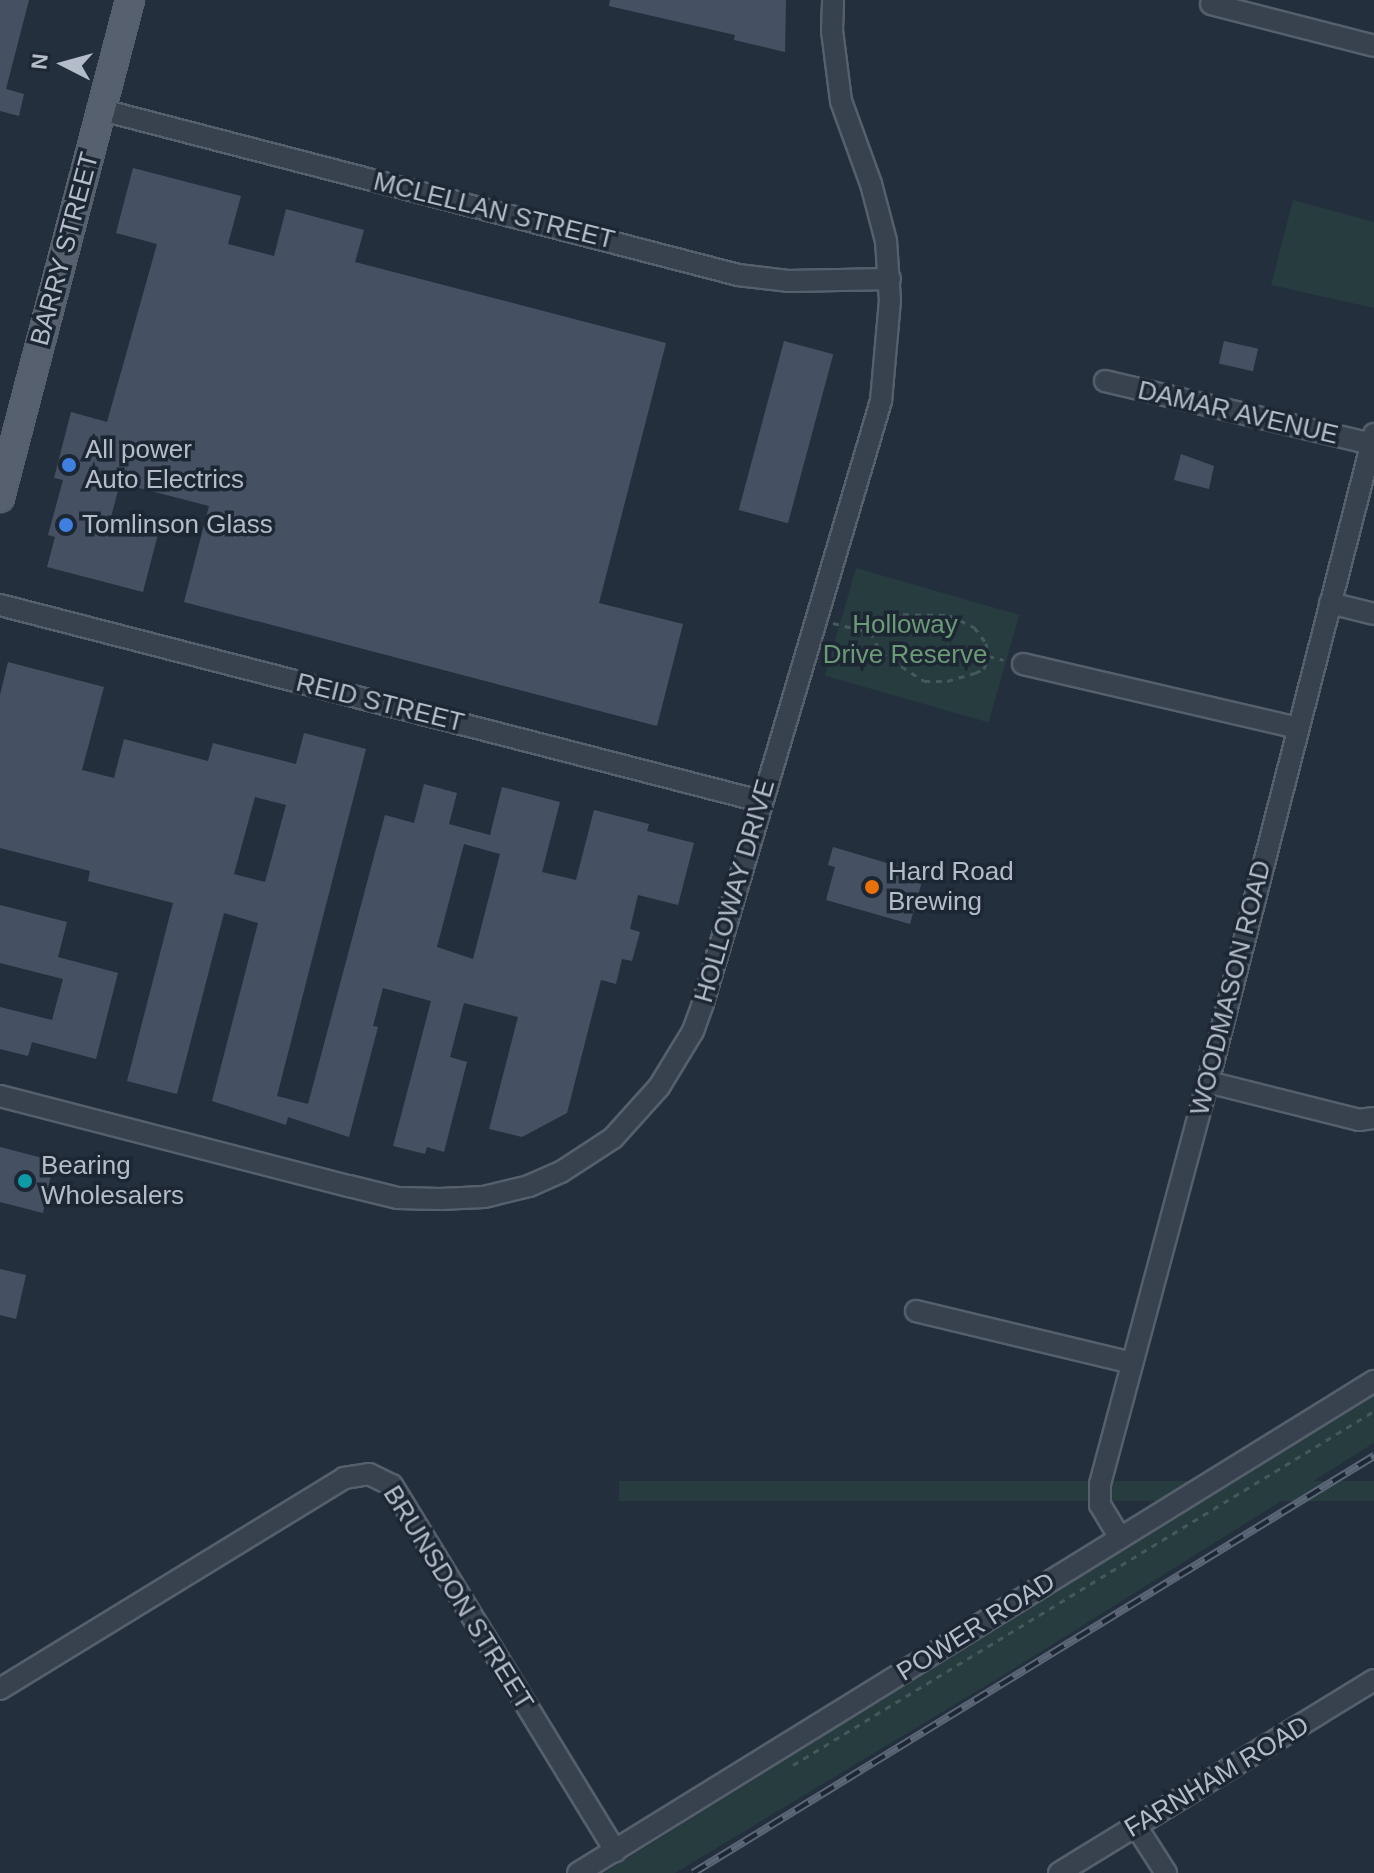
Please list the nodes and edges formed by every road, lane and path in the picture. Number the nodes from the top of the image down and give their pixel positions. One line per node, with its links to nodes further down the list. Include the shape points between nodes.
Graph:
1 (130, 0): 5 (main road, BARRY STREET)
2 (833, 0): 6 (street, HOLLOWAY DRIVE, via 841,101 879,212)
3 (1211, 4): 4 (street)
4 (1374, 46)
5 (102, 110): 6 (street, MCLELLAN STREET, via 738,275 788,281); 9 (main road, BARRY STREET)
6 (890, 279): 13 (street, HOLLOWAY DRIVE, via 881,401)
7 (1105, 381): 8 (street, DAMAR AVENUE)
8 (1373, 439): 10 (street, WOODMASON ROAD)
9 (0, 498)
10 (1330, 603): 12 (street); 17 (street, WOODMASON ROAD)
11 (0, 605): 18 (street, REID STREET)
12 (1374, 614)
13 (818, 620): 14 (path); 18 (street, HOLLOWAY DRIVE)
14 (870, 632): 15 (path, via 891,614 949,615 974,627); 15 (path, via 881,653 924,681 975,673 984,669)
15 (988, 656): 16 (path)
16 (1023, 664): 17 (street)
17 (1297, 728): 19 (street, WOODMASON ROAD)
18 (760, 801): 20 (street, HOLLOWAY DRIVE, via 703,1003 678,1059 613,1138 529,1186 484,1197 398,1198)
19 (1208, 1082): 21 (street, via 1359,1120); 23 (street, WOODMASON ROAD)
20 (0, 1096)
21 (1374, 1118)
22 (916, 1311): 23 (street)
23 (1132, 1363): 26 (street, WOODMASON ROAD, via 1100,1484 1100,1505)
24 (1374, 1381): 26 (street, POWER ROAD)
25 (1374, 1411): 29 (path)
26 (1120, 1538): 31 (street, POWER ROAD)
27 (1374, 1680): 30 (street, FARNHAM ROAD)
28 (0, 1689): 31 (street, BRUNSDON STREET, via 344,1478 369,1474 392,1485)
29 (787, 1768)
30 (1136, 1826): 33 (street, FARNHAM ROAD); 34 (street)
31 (615, 1851): 32 (street, POWER ROAD)
32 (578, 1873)
33 (1059, 1873)
34 (1166, 1873)

